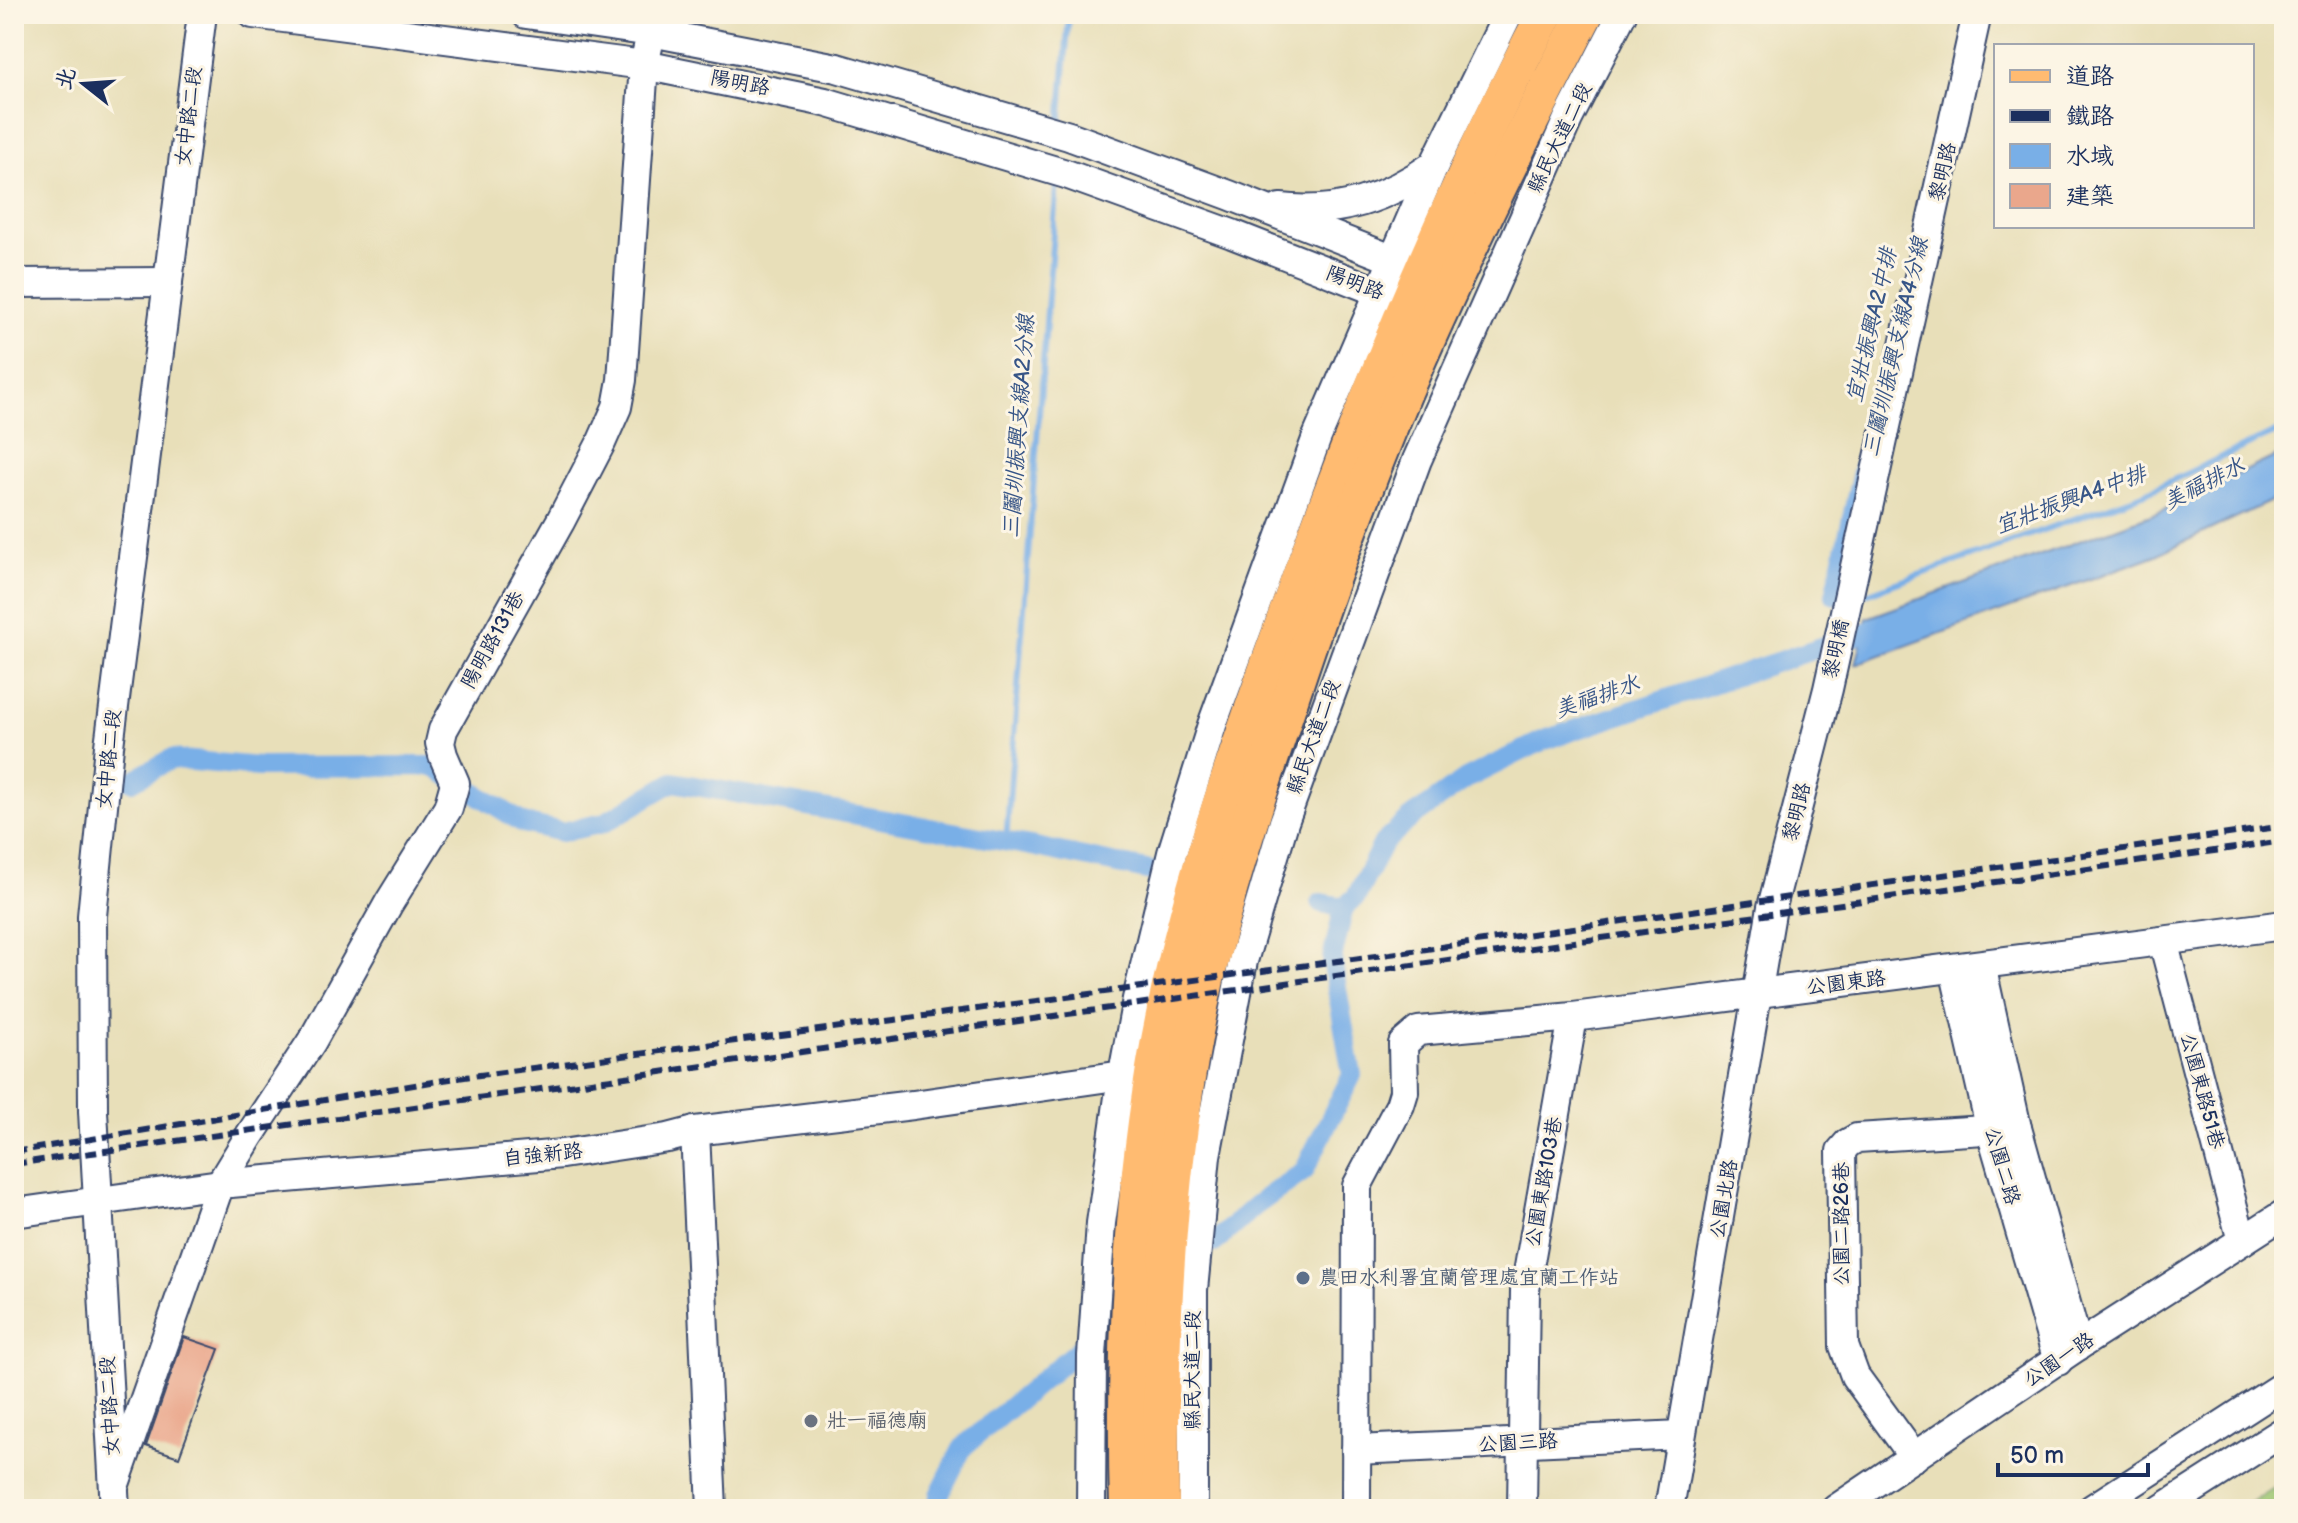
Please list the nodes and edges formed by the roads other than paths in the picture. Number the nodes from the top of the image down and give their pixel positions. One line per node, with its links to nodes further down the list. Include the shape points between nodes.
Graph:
1 (202, 14): 12 (street, 女中路二段)
2 (253, 14): 9 (street, 陽明路)
3 (526, 14): 11 (street, 陽明路, via 837,68 1069,136)
4 (1508, 14): 10 (street, 縣民大道二段)
5 (1545, 14): 14 (main road, 縣民大道二段)
6 (1585, 14): 14 (main road, 縣民大道二段, via 1520,140)
7 (1622, 14): 15 (street, 縣民大道二段)
8 (1977, 14): 16 (street, 黎明路)
9 (646, 56): 14 (street, 陽明路, via 933,133); 27 (street, 陽明路131巷, via 617,407 560,522 443,730 440,743 455,783 448,808 312,1041)
10 (1434, 165): 11 (street, via 1373,200 1337,208 1264,206); 14 (street, 縣民大道二段)
11 (1229, 195): 14 (street, 陽明路)
12 (168, 282): 13 (street); 28 (street, 女中路二段, via 92,916)
13 (14, 283)
14 (1415, 288): 15 (street, 陽明路); 24 (street, 縣民大道二段, via 1317,437 1212,725 1172,853); 32 (main road, 縣民大道二段, via 1380,452 1302,661 1240,852 1207,977 1185,1098); 40 (main road, 縣民大道二段, via 1299,577 1195,886 1154,1067 1137,1193 1128,1299)
15 (1479, 314): 34 (street, 縣民大道二段, via 1417,460 1311,744 1243,961 1206,1156)
16 (1845, 610): 17 (street, 黎明橋)
17 (1828, 689): 18 (street, 黎明路)
18 (1777, 889): 22 (street, 公園北路)
19 (2284, 925): 20 (street, 公園東路)
20 (2163, 941): 21 (street, 公園東路); 31 (street, 公園東路51巷)
21 (1968, 967): 22 (street, 公園東路); 25 (street, 公園二路)
22 (1758, 995): 23 (street, 公園東路); 37 (street, 公園北路)
23 (1573, 1017): 38 (street, 公園東路103巷, via 1525,1290); 39 (street, 公園東路, via 1418,1031 1403,1044 1400,1105 1357,1186)
24 (1123, 1075): 26 (street, 自強新路); 44 (street, 縣民大道二段, via 1101,1223 1092,1356)
25 (2004, 1129): 33 (street, 公園二路); 41 (street, 公園二路26巷, via 1857,1138 1841,1151 1844,1346 1855,1376)
26 (695, 1131): 27 (street, 自強新路, via 562,1154); 43 (street)
27 (220, 1184): 28 (street, 自強新路); 42 (street, 陽明路131巷)
28 (98, 1201): 29 (street, 自強新路); 42 (street, 女中路二段)
29 (14, 1213)
30 (2284, 1214): 31 (street, 公園一路)
31 (2242, 1241): 33 (street, 公園一路)
32 (1164, 1295): 34 (street); 47 (main road, 縣民大道二段)
33 (2068, 1353): 41 (street, 公園一路)
34 (1192, 1357): 48 (street, 縣民大道二段)
35 (2284, 1385): 53 (street)
36 (2284, 1431): 54 (street)
37 (1681, 1435): 38 (street, 公園三路); 51 (street, 公園北路)
38 (1523, 1443): 39 (street, 公園三路); 50 (street, 公園東路103巷)
39 (1356, 1450): 49 (street)
40 (1128, 1453): 45 (street); 46 (main road, 縣民大道二段)
41 (1914, 1457): 52 (street, 公園一路)
42 (115, 1497)
43 (712, 1509)
44 (1091, 1509)
45 (1106, 1509)
46 (1128, 1509)
47 (1161, 1509)
48 (1193, 1509)
49 (1356, 1509)
50 (1522, 1509)
51 (1669, 1509)
52 (1836, 1509)
53 (2092, 1509)
54 (2162, 1509)

